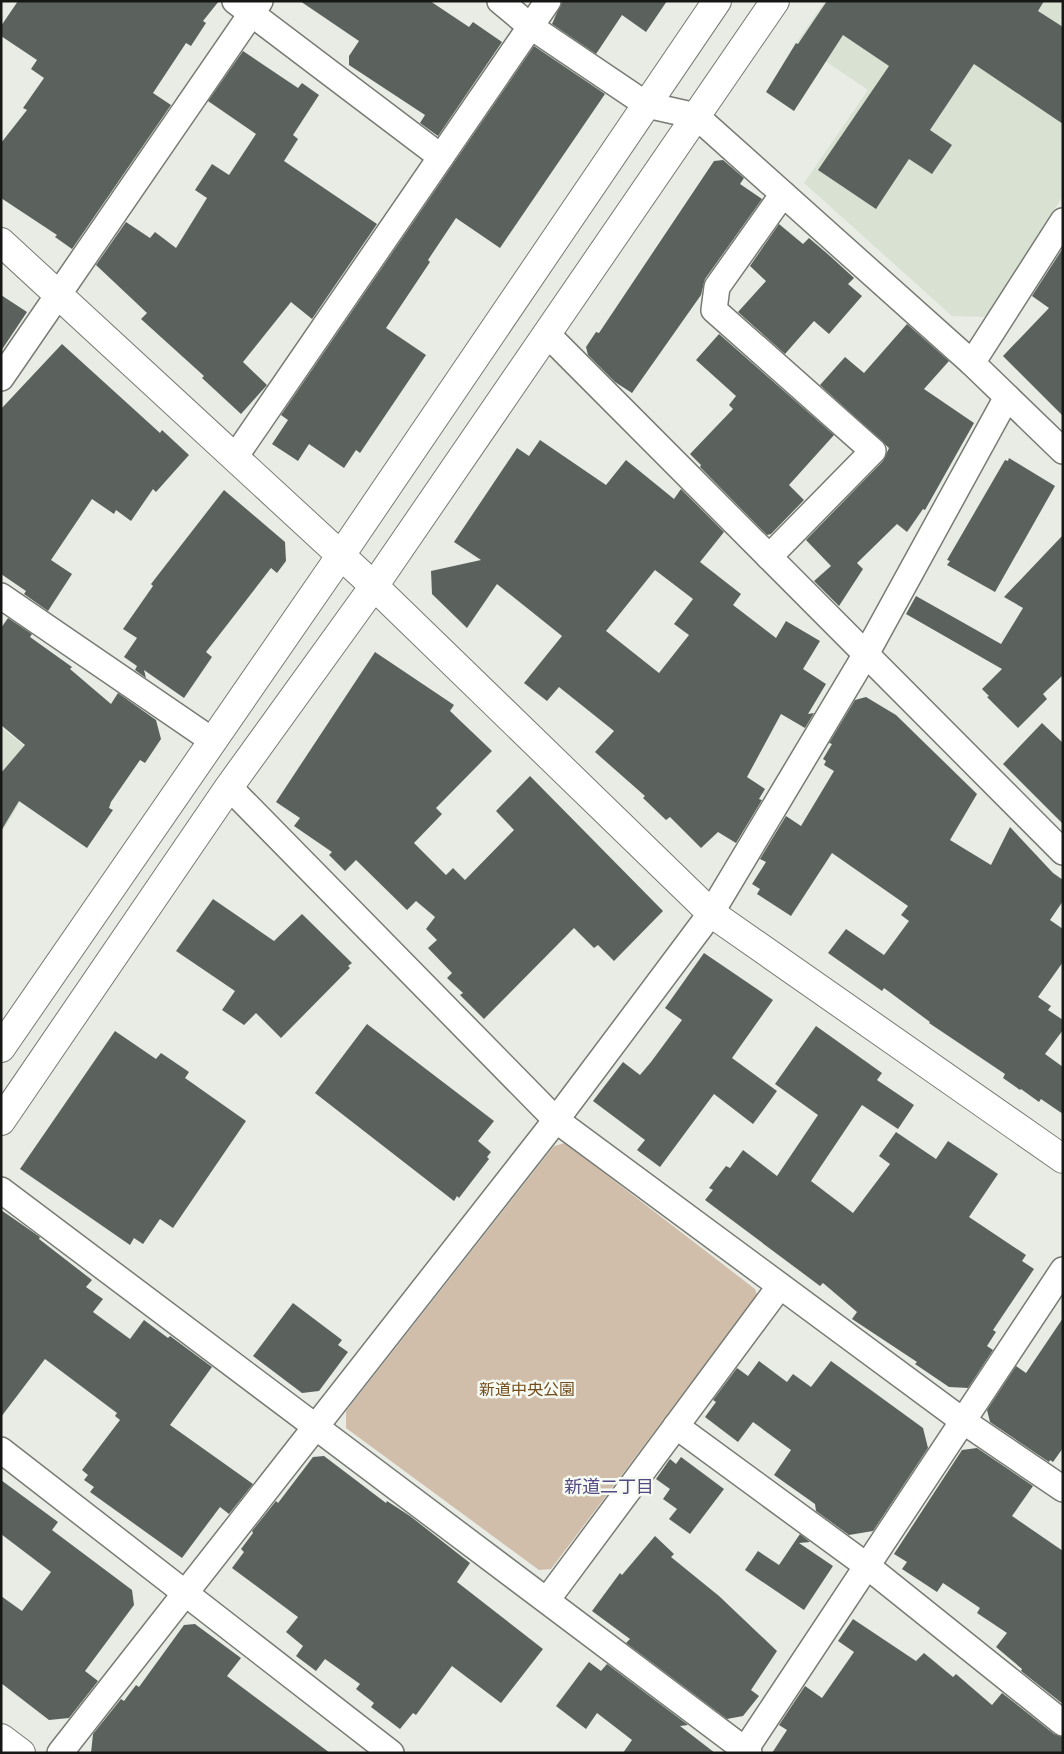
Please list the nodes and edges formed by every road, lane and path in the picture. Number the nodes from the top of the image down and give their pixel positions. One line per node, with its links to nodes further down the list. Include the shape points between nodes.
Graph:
1 (500, 1): 6 (street)
2 (548, 1): 6 (street)
3 (717, 1): 7 (street)
4 (775, 1): 8 (street)
5 (249, 5): 9 (street); 13 (street)
6 (530, 26): 7 (street); 9 (street)
7 (647, 105): 8 (street); 20 (street)
8 (696, 116): 10 (street); 14 (street)
9 (440, 157): 19 (street)
10 (783, 194): 15 (street); 21 (street, via 717,287 714,310 873,451)
11 (1063, 221): 15 (street)
12 (1, 242): 13 (street)
13 (58, 294): 16 (street); 19 (street)
14 (547, 334): 21 (street); 22 (street)
15 (972, 363): 17 (street)
16 (1, 378)
17 (1007, 397): 18 (street); 24 (street)
18 (1063, 451)
19 (235, 457): 20 (street)
20 (341, 556): 22 (street); 25 (street)
21 (769, 557): 24 (street)
22 (374, 586): 26 (street); 28 (street)
23 (1, 596): 25 (street)
24 (866, 654): 27 (street); 28 (street)
25 (213, 741): 29 (street)
26 (229, 787): 30 (street); 31 (street)
27 (1063, 852)
28 (711, 913): 30 (street); 32 (street)
29 (4, 1037)
30 (556, 1120): 35 (street); 38 (street)
31 (1, 1121)
32 (1063, 1159)
33 (1, 1190): 38 (street)
34 (1063, 1270): 36 (street)
35 (780, 1286): 36 (street); 37 (street)
36 (963, 1421): 40 (street); 41 (street)
37 (676, 1426): 41 (street); 43 (street)
38 (316, 1427): 42 (street); 43 (street)
39 (1, 1450): 42 (street)
40 (1063, 1489)
41 (867, 1566): 44 (street); 46 (street)
42 (185, 1594): 48 (street); 49 (street)
43 (547, 1600): 46 (street)
44 (1063, 1723)
45 (1, 1738): 47 (street)
46 (746, 1752)
47 (21, 1753)
48 (60, 1753)
49 (391, 1753)

